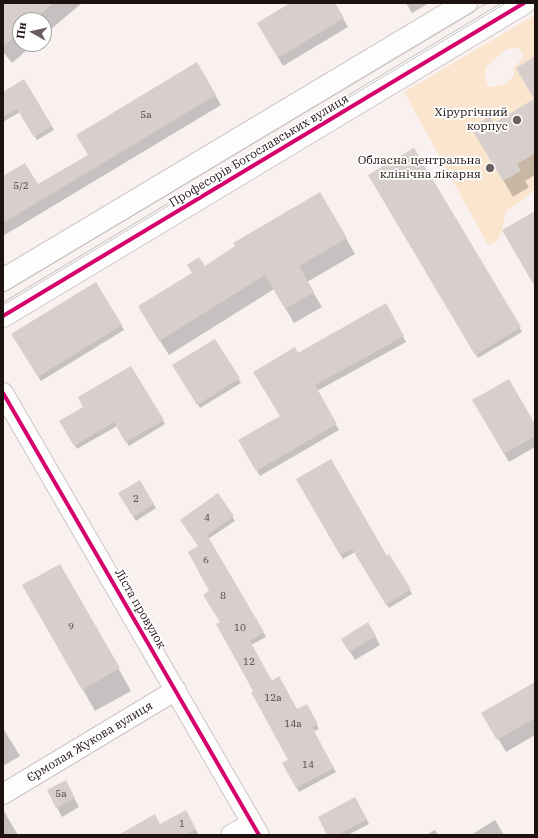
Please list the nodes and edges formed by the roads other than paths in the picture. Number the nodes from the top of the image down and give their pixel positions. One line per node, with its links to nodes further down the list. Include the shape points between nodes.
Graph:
1 (466, 3): 3 (street, Професорів Богославських вулиця)
2 (524, 3): 4 (street, Професорів Богославських вулиця)
3 (3, 280)
4 (3, 316)
5 (3, 393): 6 (street, Ліста провулок)
6 (176, 690): 7 (street, Єрмолая Жукова вулиця); 8 (street, Ліста провулок)
7 (3, 794)
8 (256, 829): 9 (street)
9 (231, 835)

